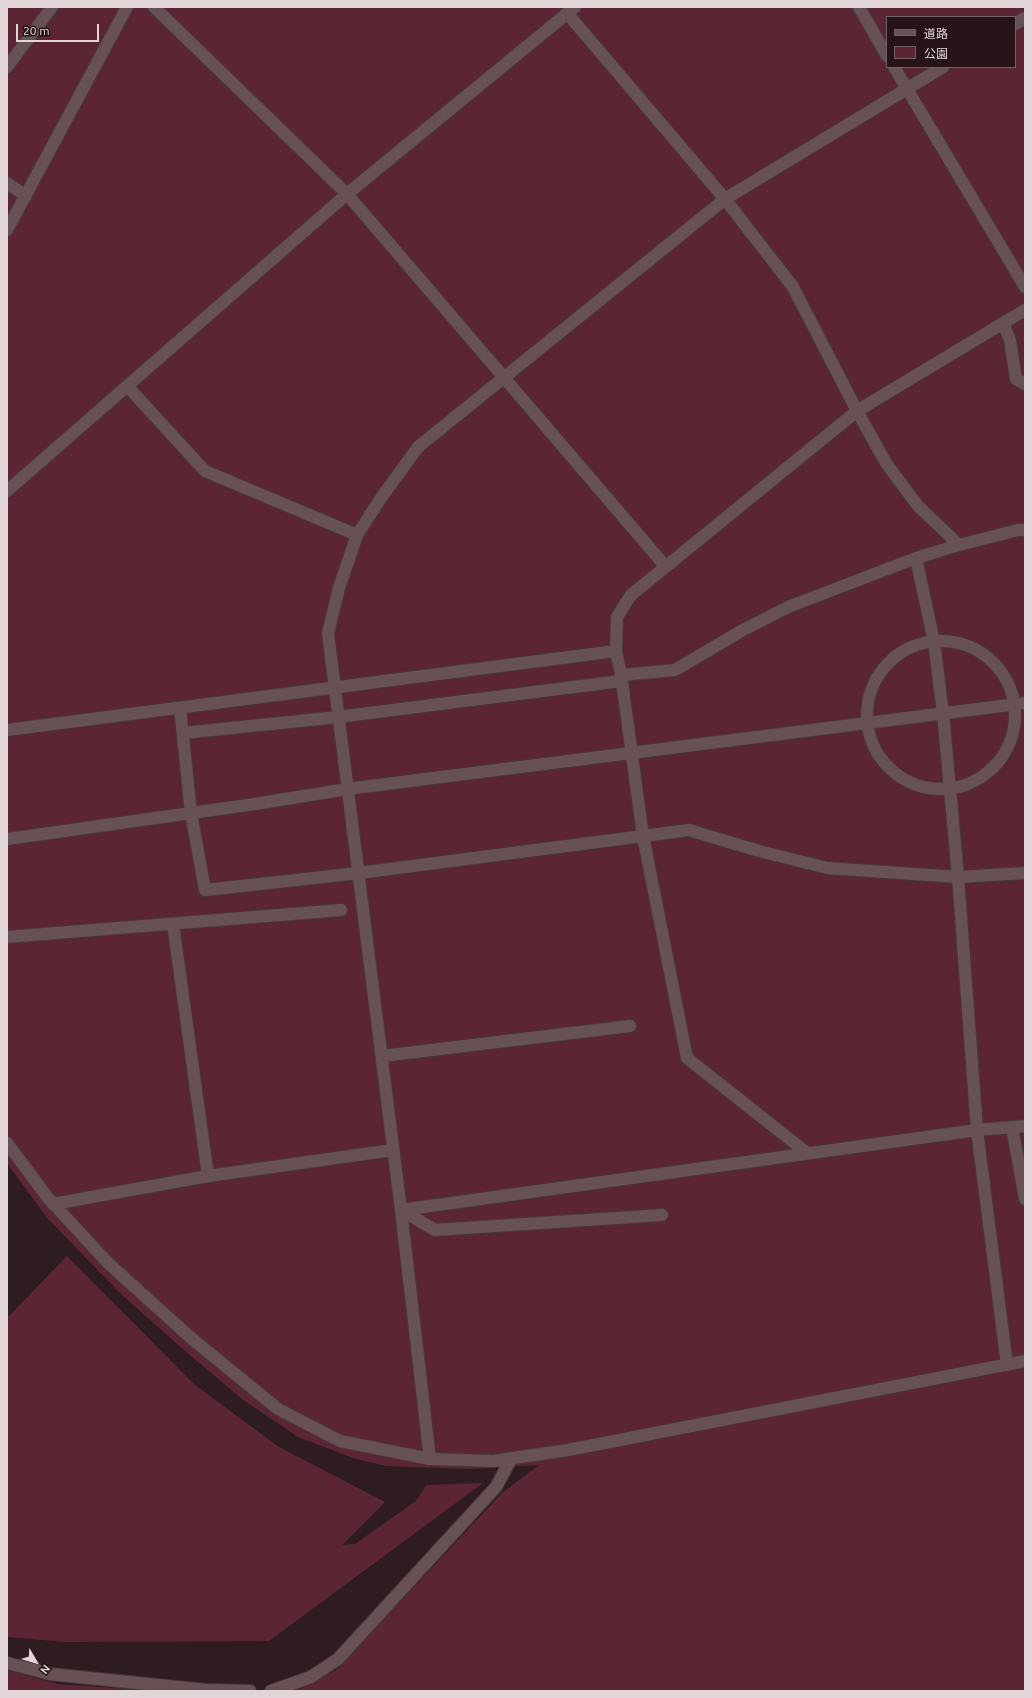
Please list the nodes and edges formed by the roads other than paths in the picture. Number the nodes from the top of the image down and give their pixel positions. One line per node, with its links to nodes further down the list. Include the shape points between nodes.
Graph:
1 (52, 7): 9 (lane)
2 (127, 7): 15 (lane)
3 (154, 7): 14 (lane)
4 (859, 7): 8 (lane)
5 (571, 10): 14 (lane); 16 (lane)
6 (1025, 18): 7 (lane)
7 (1016, 23)
8 (886, 54)
9 (7, 67)
10 (895, 68): 12 (lane)
11 (941, 68): 12 (lane)
12 (906, 89): 16 (lane); 18 (lane)
13 (7, 183): 15 (lane)
14 (347, 194): 21 (lane); 23 (lane)
15 (26, 196): 17 (lane)
16 (725, 200): 21 (lane); 24 (lane, via 793,287)
17 (7, 230)
18 (1025, 287)
19 (1025, 310): 20 (lane)
20 (1003, 324): 22 (lane, via 1010,340 1016,379); 24 (lane)
21 (504, 377): 27 (lane, via 418,447); 30 (lane)
22 (1025, 384)
23 (128, 387): 25 (lane); 27 (lane, via 205,471)
24 (857, 411): 28 (lane, via 886,463 918,506); 30 (lane)
25 (7, 491)
26 (1025, 530): 28 (lane)
27 (357, 535): 34 (lane, via 339,588 328,633)
28 (959, 545): 29 (lane)
29 (916, 558): 31 (lane); 33 (lane, via 788,607 675,670)
30 (666, 567): 32 (lane, via 631,595 617,617)
31 (934, 642): 35 (lane, via 950,640 974,648 995,662); 37 (lane); 39 (lane, via 924,642 900,653 882,670 871,692 866,715)
32 (616, 651): 33 (lane); 34 (lane)
33 (621, 678): 38 (lane); 42 (lane)
34 (335, 688): 36 (lane); 38 (lane)
35 (1020, 703): 37 (lane); 44 (lane, via 1016,708 1014,734 1004,757 987,775 966,786)
36 (180, 708): 40 (lane); 41 (lane)
37 (942, 713): 39 (lane); 44 (lane)
38 (338, 717): 41 (lane); 43 (lane)
39 (867, 723): 42 (lane); 44 (lane, via 870,739 881,760 898,777 919,787)
40 (7, 730)
41 (183, 732): 45 (lane)
42 (631, 753): 43 (lane); 46 (lane)
43 (347, 789): 45 (lane); 48 (lane)
44 (950, 789): 50 (lane)
45 (191, 813): 47 (lane); 48 (lane, via 205,890)
46 (643, 836): 48 (lane); 50 (lane, via 689,830 827,868); 61 (lane, via 687,1058)
47 (7, 839)
48 (359, 873): 55 (lane)
49 (1025, 873): 50 (lane)
50 (958, 877): 58 (lane)
51 (340, 910): 52 (lane)
52 (172, 924): 53 (lane); 62 (lane)
53 (7, 937)
54 (630, 1026): 55 (lane)
55 (382, 1056): 60 (lane)
56 (1025, 1126): 57 (lane)
57 (1012, 1127): 58 (lane); 63 (lane)
58 (977, 1130): 61 (lane); 68 (lane)
59 (7, 1143): 64 (lane)
60 (394, 1150): 62 (lane); 65 (lane)
61 (807, 1153): 65 (lane)
62 (208, 1176): 64 (lane)
63 (1025, 1199)
64 (53, 1204): 69 (lane, via 119,1273 191,1338 278,1409 340,1441)
65 (401, 1210): 66 (lane, via 435,1230); 69 (lane)
66 (662, 1214)
67 (1025, 1361): 68 (lane)
68 (1007, 1365): 70 (lane)
69 (430, 1459): 70 (lane)
70 (511, 1459): 73 (lane, via 496,1487 338,1659 310,1678)
71 (7, 1663): 72 (lane, via 50,1674 206,1690)
72 (250, 1691)
73 (271, 1691)

